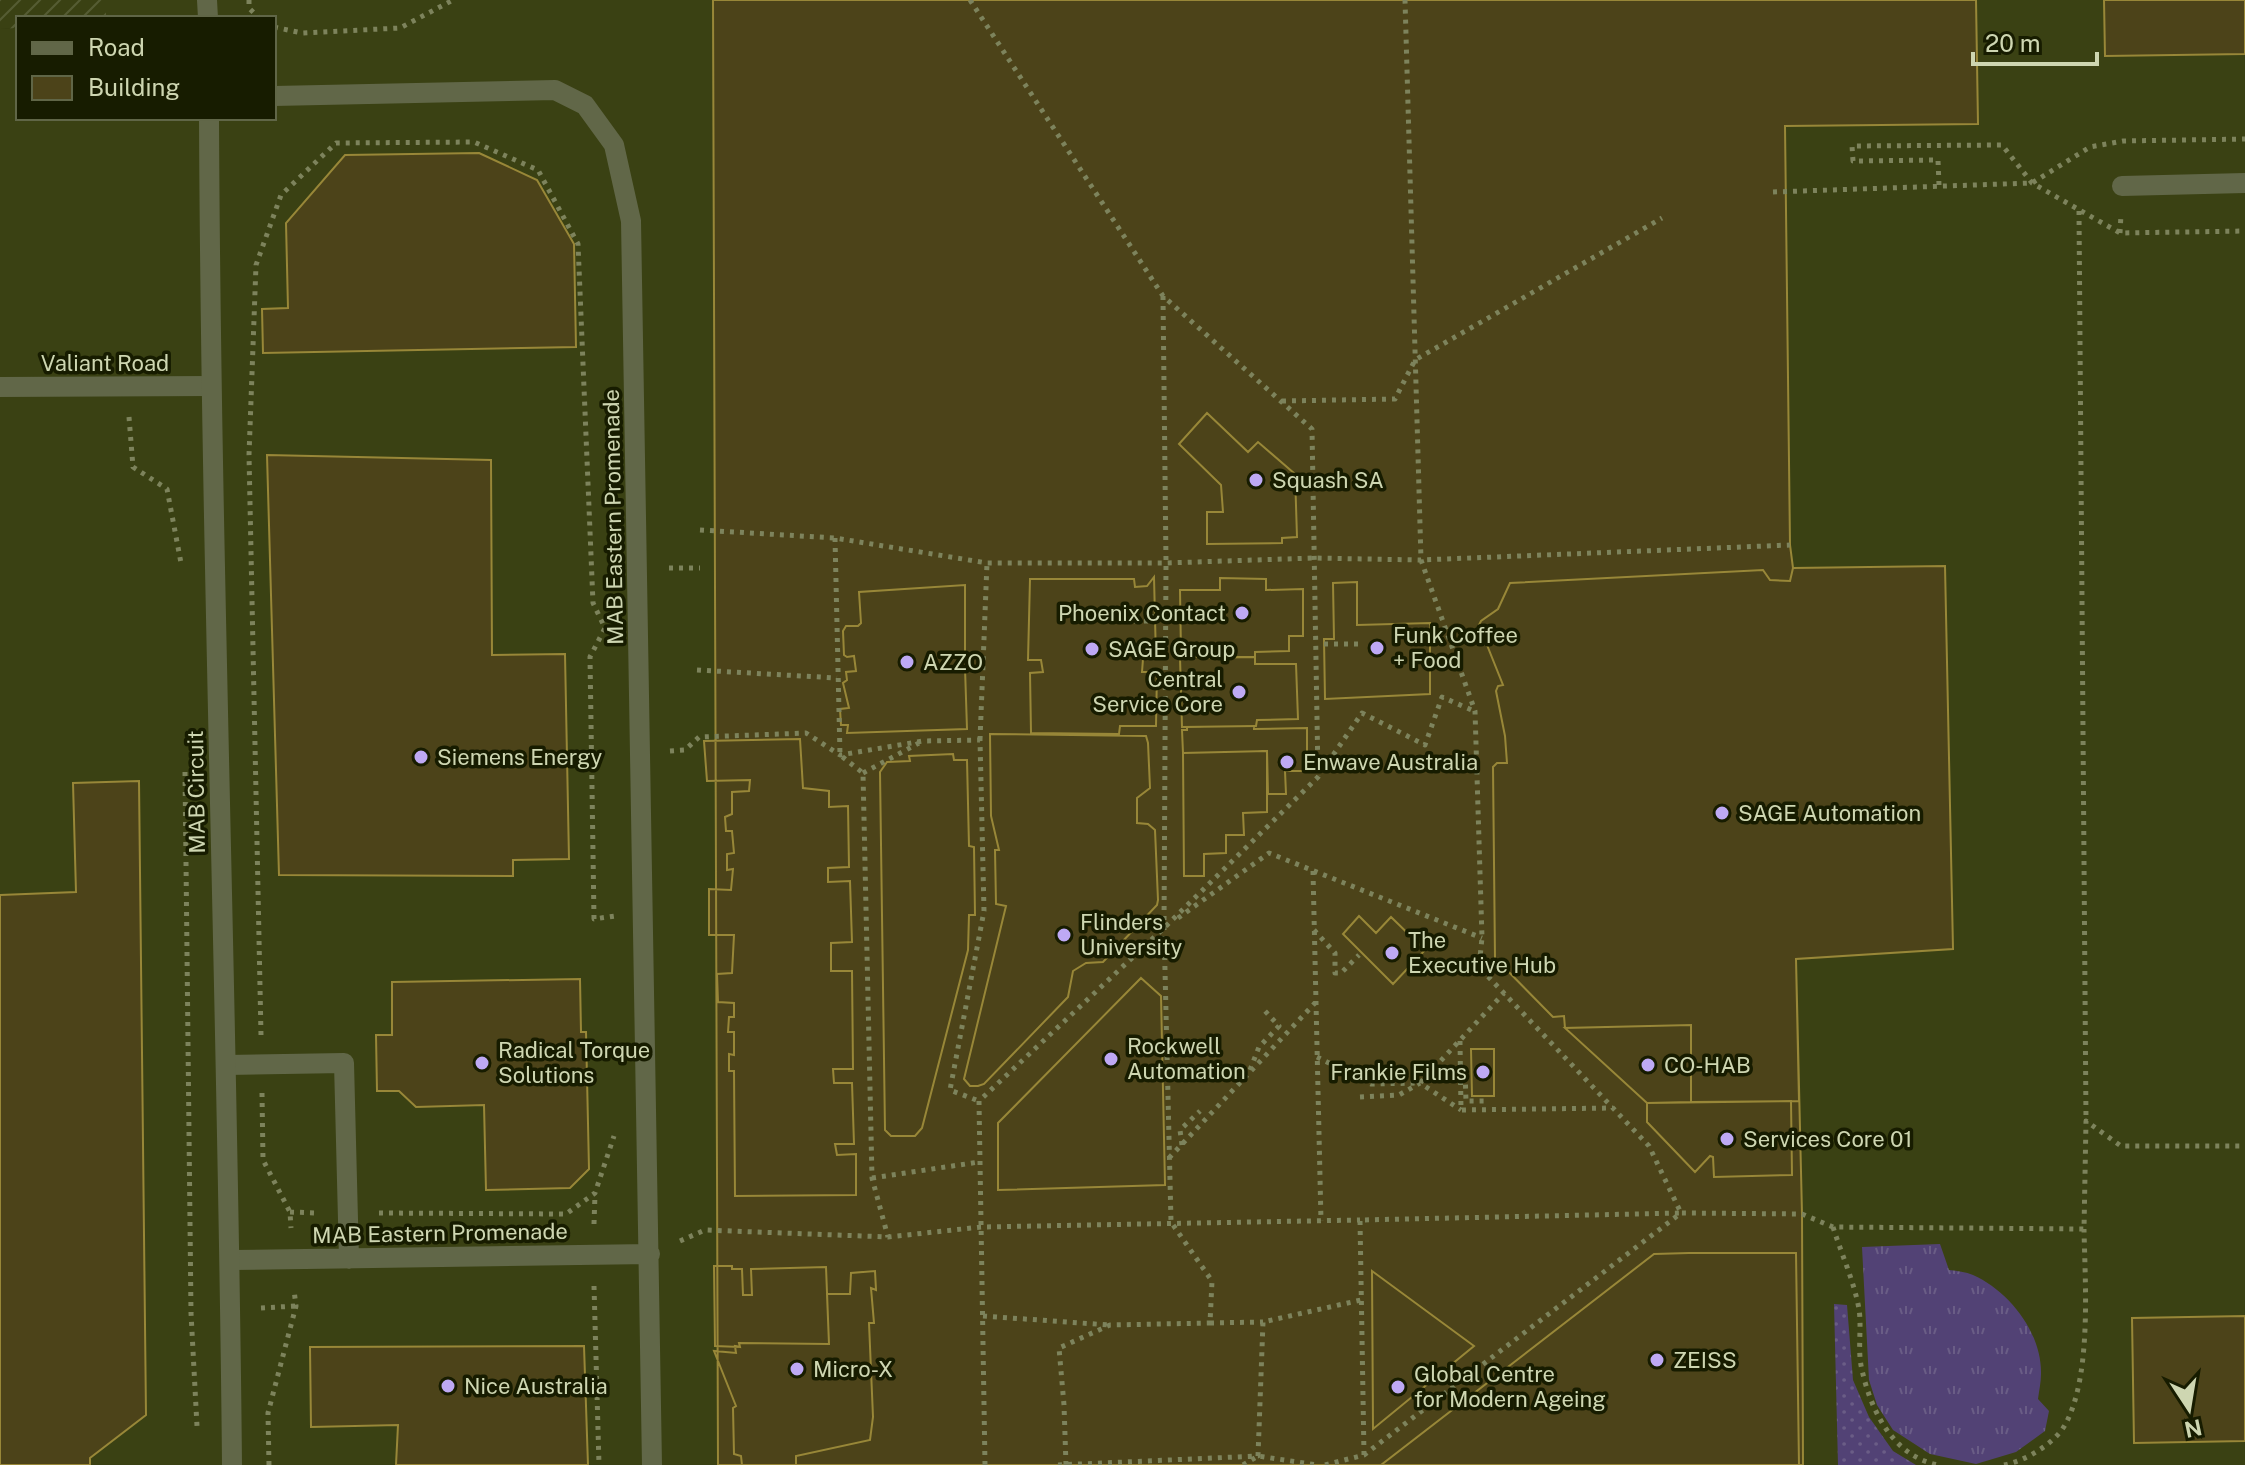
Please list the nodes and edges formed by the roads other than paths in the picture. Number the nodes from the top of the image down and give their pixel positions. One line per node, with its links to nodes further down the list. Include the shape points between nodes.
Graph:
1 (276, 96): 8 (street, MAB Eastern Promenade, via 555,90 585,105 614,145 631,221)
2 (209, 120): 5 (street, MAB Circuit)
3 (2245, 183): 4 (street)
4 (2122, 186)
5 (211, 386): 6 (street, Valiant Road); 7 (street, MAB Circuit)
6 (0, 387)
7 (227, 1065): 9 (street, via 344,1063); 10 (street, MAB Circuit)
8 (650, 1254): 9 (street, MAB Eastern Promenade); 12 (street, MAB Eastern Promenade)
9 (349, 1259): 10 (street, MAB Eastern Promenade)
10 (231, 1260): 11 (street, MAB Circuit)
11 (232, 1465)
12 (652, 1465)

